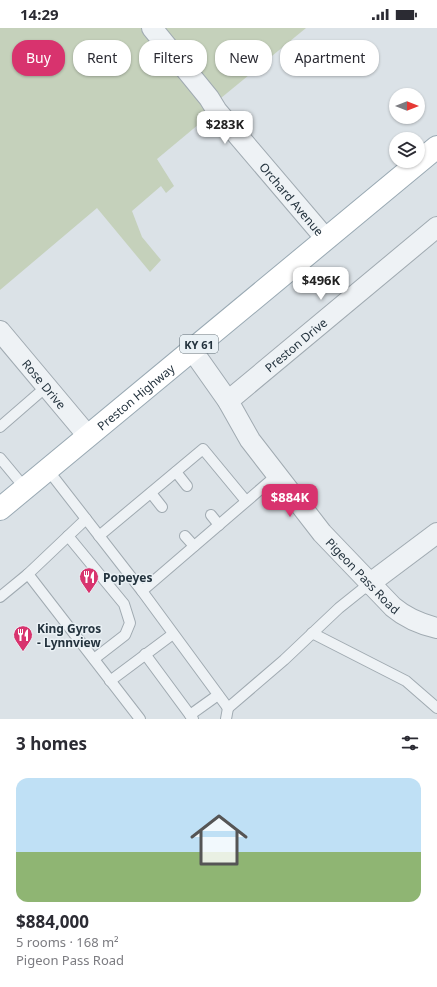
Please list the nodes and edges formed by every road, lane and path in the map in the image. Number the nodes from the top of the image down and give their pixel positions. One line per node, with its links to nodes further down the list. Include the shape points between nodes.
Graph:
1 (152, 28): 4 (street, Orchard Avenue, via 217,111)
2 (437, 146): 4 (main road, Preston Highway / KY 61)
3 (437, 227): 8 (street, Preston Drive)
4 (326, 239): 6 (main road, Preston Highway / KY 61)
5 (0, 331): 7 (street, Rose Drive)
6 (192, 350): 8 (street, Pigeon Pass Road); 10 (main road, Preston Highway / KY 61)
7 (46, 387): 9 (lane); 10 (street, Rose Drive)
8 (228, 401): 14 (street, Pigeon Pass Road, via 250,440)
9 (0, 427)
10 (88, 436): 12 (main road, Preston Highway / KY 61)
11 (0, 458): 16 (lane)
12 (48, 470): 16 (main road, Preston Highway / KY 61); 22 (lane)
13 (176, 472): 15 (lane); 17 (lane); 18 (lane, via 203,450)
14 (277, 475): 18 (lane); 30 (street, Pigeon Pass Road, via 322,533)
15 (187, 486)
16 (25, 488): 20 (main road, Preston Highway / KY 61)
17 (151, 493): 19 (lane); 26 (lane)
18 (246, 501): 23 (lane)
19 (162, 506)
20 (0, 509)
21 (211, 515): 23 (lane)
22 (86, 519): 25 (lane); 26 (lane)
23 (219, 525): 28 (lane)
24 (437, 533): 30 (street)
25 (68, 536): 29 (lane); 37 (lane, via 124,604 130,623 125,636)
26 (99, 536): 31 (lane)
27 (185, 536): 28 (lane)
28 (194, 546): 31 (lane)
29 (28, 574): 32 (lane); 37 (lane)
30 (369, 584): 33 (street, Pigeon Pass Road, via 402,615 422,625); 34 (lane)
31 (142, 591): 35 (lane)
32 (0, 597)
33 (437, 628)
34 (312, 633): 40 (lane); 41 (lane, via 406,681)
35 (173, 634): 36 (lane); 39 (lane)
36 (145, 654): 38 (lane); 42 (lane)
37 (94, 659): 38 (lane)
38 (110, 680): 43 (lane)
39 (218, 695): 40 (lane); 42 (lane)
40 (228, 708): 44 (lane)
41 (437, 708)
42 (191, 717)
43 (140, 719)
44 (226, 719)

